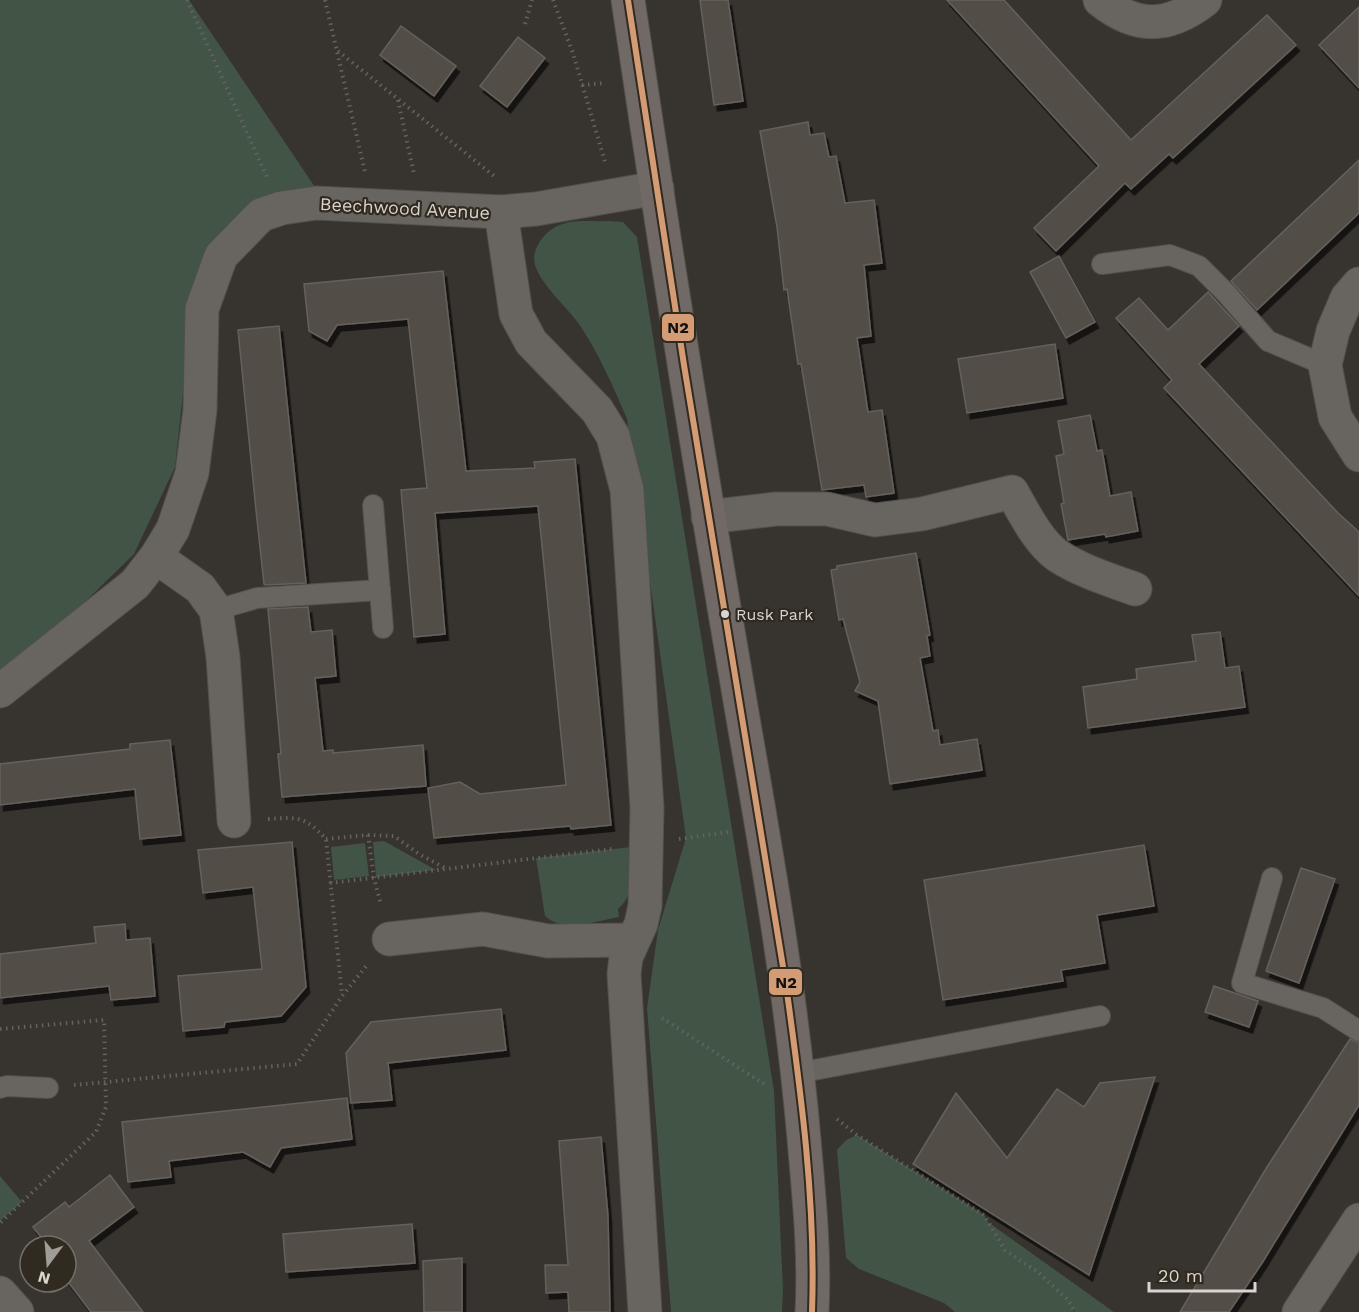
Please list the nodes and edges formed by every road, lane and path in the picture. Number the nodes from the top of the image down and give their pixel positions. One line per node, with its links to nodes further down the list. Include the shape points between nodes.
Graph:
1 (187, 0): 14 (path)
2 (325, 0): 9 (path)
3 (532, 0): 8 (path)
4 (553, 0): 12 (path, via 573,53)
5 (628, 0): 11 (main road)
6 (1100, 0): 7 (street, via 1136,21 1156,22 1173,20)
7 (1205, 0)
8 (525, 24)
9 (338, 51): 10 (path); 13 (path)
10 (397, 99): 15 (path); 16 (path)
11 (657, 188): 12 (street, Beechwood Avenue); 23 (main road)
12 (614, 195): 16 (street, Beechwood Avenue)
13 (373, 205): 14 (street, Beechwood Avenue, via 316,203); 15 (street, Beechwood Avenue)
14 (282, 208): 24 (street, Beechwood Avenue, via 261,215 221,256 202,309 200,410 192,473 173,529)
15 (422, 209): 17 (street, Beechwood Avenue)
16 (536, 209): 17 (street, Beechwood Avenue)
17 (501, 212): 34 (street, via 516,314 531,342 597,410 613,436 627,490)
18 (1102, 264): 20 (lane, via 1170,255 1199,266 1268,341)
19 (1359, 284): 20 (street, via 1347,298 1333,331)
20 (1325, 365): 21 (street, via 1335,417)
21 (1359, 455)
22 (373, 505): 26 (lane)
23 (708, 517): 25 (street, via 827,508 875,520 922,514 1012,492 1032,528 1057,555); 31 (main road)
24 (156, 557): 27 (street, via 200,588); 29 (street, Beechwood Avenue, via 135,584)
25 (1135, 589)
26 (380, 590): 27 (lane, via 257,598); 28 (lane)
27 (216, 610): 30 (street)
28 (383, 628)
29 (0, 691)
30 (234, 821): 33 (path, via 297,817 314,826)
31 (762, 827): 34 (path); 45 (main road)
32 (368, 835): 33 (path); 35 (path, via 394,836); 36 (path)
33 (326, 839): 38 (path)
34 (646, 844): 35 (path); 40 (street, via 645,906)
35 (447, 869): 36 (path)
36 (374, 878): 38 (path); 39 (path)
37 (1272, 878): 44 (lane, via 1242,983 1323,1008)
38 (330, 883): 42 (path)
39 (389, 939): 40 (street, via 483,929 548,941); 42 (path)
40 (632, 940): 41 (street, via 626,957)
41 (625, 994): 45 (path, via 774,1091); 51 (street)
42 (342, 996): 47 (path, via 297,1064)
43 (1100, 1016): 45 (lane)
44 (1359, 1031)
45 (799, 1081): 52 (main road, via 812,1232); 53 (path, via 857,1136 984,1215 1005,1250 1039,1273)
46 (0, 1088): 47 (lane)
47 (48, 1088)
48 (1359, 1220): 54 (street)
49 (0, 1293): 50 (street)
50 (17, 1312)
51 (645, 1312)
52 (812, 1312)
53 (1075, 1312)
54 (1299, 1312)

